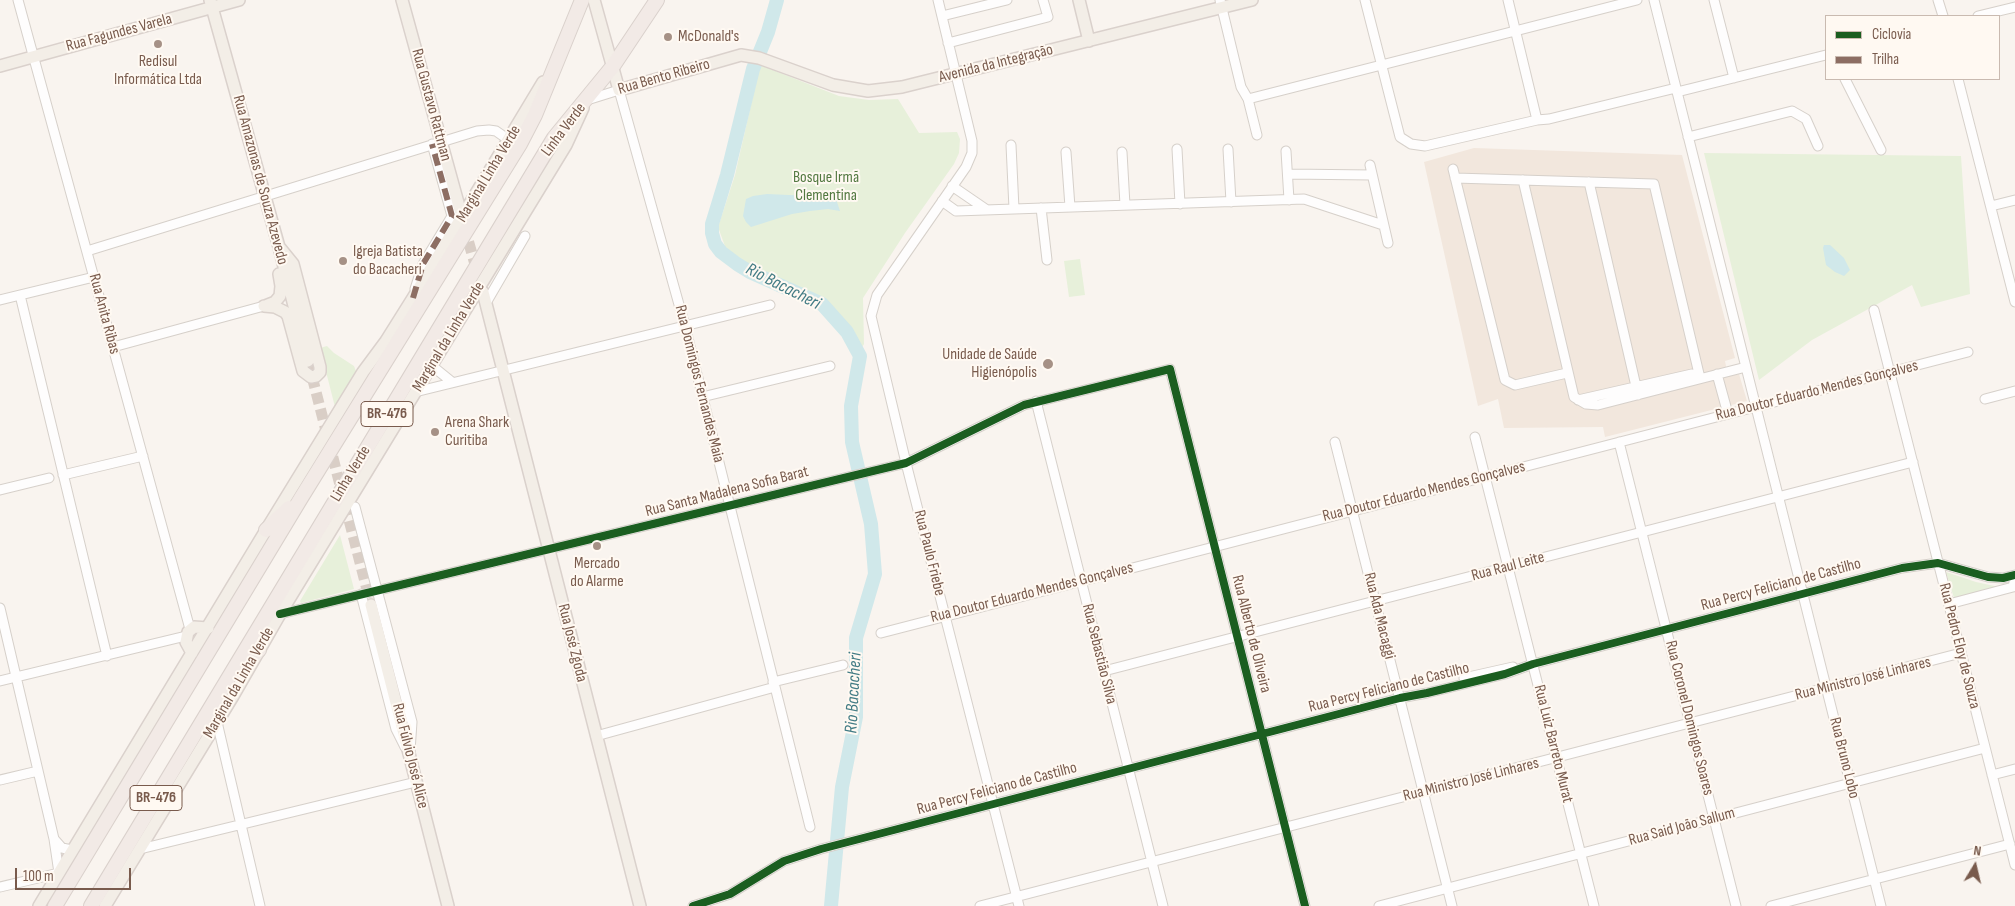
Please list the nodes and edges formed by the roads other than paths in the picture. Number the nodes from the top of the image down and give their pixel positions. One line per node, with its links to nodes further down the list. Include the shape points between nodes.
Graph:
1 (18, 0): 30 (street, Rua Anita Ribas)
2 (239, 0): 18 (main road, Rua Fagundes Varela)
3 (402, 0): 45 (main road, Rua Gustavo Rattman)
4 (582, 0): 27 (highway, Linha Verde / BR-476)
5 (594, 0): 33 (main road, Rua Domingos Fernandes Maia)
6 (658, 0): 33 (highway, Linha Verde / BR-476)
7 (938, 0): 23 (street)
8 (1007, 0): 23 (street)
9 (1043, 0): 26 (street, via 1048,17)
10 (1078, 0): 25 (main road)
11 (1252, 0): 19 (main road, Avenida da Integração)
12 (1365, 0): 31 (street)
13 (1508, 0): 24 (street)
14 (1637, 0): 24 (street)
15 (1654, 0): 39 (street, Rua Bruno Lobo)
16 (1714, 0): 35 (street)
17 (1938, 0): 21 (street)
18 (211, 4): 30 (main road, Rua Fagundes Varela); 63 (main road, Rua Amazonas de Souza Azevedo)
19 (1221, 4): 25 (main road, Avenida da Integração); 40 (street, via 1241,87)
20 (2015, 7): 22 (street)
21 (1943, 15)
22 (1982, 15)
23 (942, 16): 26 (street)
24 (1516, 31): 31 (street); 42 (street)
25 (1089, 41): 34 (main road, Avenida da Integração)
26 (948, 43): 34 (street)
27 (563, 48): 46 (main road, Marginal Linha Verde); 124 (highway, Linha Verde / BR-476, via 520,144)
28 (741, 55): 34 (main road, Avenida da Integração, via 857,91 890,90); 38 (main road, Rua Bento Ribeiro)
29 (1825, 55): 35 (street)
30 (34, 56): 32 (main road, Rua Fagundes Varela); 80 (street, Rua Anita Ribas)
31 (1382, 65): 40 (street); 42 (street, via 1400,137 1410,144 1425,146)
32 (0, 66)
33 (613, 66): 38 (main road, Rua Domingos Fernandes Maia); 41 (highway, Linha Verde / BR-476)
34 (956, 74): 62 (street, via 973,147 969,160)
35 (1734, 78): 39 (street)
36 (1846, 80): 51 (street)
37 (1958, 80): 70 (street)
38 (619, 90): 41 (street, Rua Bento Ribeiro); 91 (street, Rua Domingos Fernandes Maia)
39 (1677, 90): 42 (street); 44 (street, Rua Bruno Lobo)
40 (1248, 99): 43 (street)
41 (587, 100): 95 (main road, Marginal da Linha Verde, via 566,144); 161 (highway, Linha Verde / BR-476, via 554,138)
42 (1537, 120)
43 (1257, 135)
44 (1688, 137): 48 (street, via 1792,111 1806,119); 97 (street, Rua Bruno Lobo)
45 (437, 143): 46 (street, via 489,130 502,134); 63 (street); 74 (main road, Rua Gustavo Rattman); 85 (street, via 452,216 423,264)
46 (508, 143): 85 (main road, Marginal Linha Verde)
47 (1011, 145): 73 (street)
48 (1818, 146)
49 (1177, 149): 68 (street)
50 (1228, 149): 67 (street)
51 (1881, 150)
52 (1286, 151): 57 (street)
53 (1066, 152): 71 (street)
54 (1122, 152): 69 (street)
55 (1370, 165): 58 (street)
56 (1453, 168): 59 (street)
57 (1288, 174): 58 (street); 64 (street)
58 (1372, 175): 76 (street)
59 (1455, 178): 60 (street); 101 (street, via 1505,380 1515,385)
60 (1522, 180): 61 (street); 101 (street)
61 (1590, 182): 103 (street, via 1649,183 1656,188); 105 (street)
62 (952, 186): 66 (street); 75 (street)
63 (265, 196): 79 (main road, Rua Amazonas de Souza Azevedo); 80 (street)
64 (1289, 200): 67 (street); 76 (street, via 1304,199)
65 (2015, 200): 70 (street)
66 (942, 201): 75 (street, via 956,211); 118 (street, Rua Paulo Friebe, via 877,294 871,316)
67 (1231, 202): 68 (street)
68 (1180, 204): 69 (street)
69 (1125, 205): 71 (street)
70 (1991, 206): 87 (street)
71 (1070, 207): 72 (street)
72 (1041, 208): 73 (street); 81 (street)
73 (1014, 209): 75 (street)
74 (460, 210)
75 (987, 210)
76 (1384, 225): 78 (street)
77 (525, 236): 84 (street)
78 (1388, 243)
79 (279, 247): 89 (main road, via 282,291 279,299); 89 (main road, via 293,264 320,367 316,376 311,377 302,370 288,316 275,307); 94 (main road, Rua Amazonas de Souza Azevedo)
80 (87, 251): 82 (street, Rua Anita Ribas)
81 (1048, 260)
82 (94, 277): 83 (street); 92 (street, Rua Anita Ribas)
83 (20, 295): 86 (street); 119 (street)
84 (484, 297): 99 (main road, Rua José Zgoda)
85 (413, 298): 128 (main road)
86 (0, 300)
87 (2015, 302)
88 (770, 305): 91 (street)
89 (264, 306): 92 (street)
90 (1874, 310): 100 (street, Rua Pedro Eloy de Souza)
91 (684, 326): 99 (street); 108 (street, Rua Domingos Fernandes Maia)
92 (113, 346): 116 (street, Rua Anita Ribas)
93 (1968, 352): 100 (street, Rua Doutor Eduardo Mendes Gonçalves)
94 (308, 362)
95 (431, 365): 104 (street); 107 (main road, Marginal da Linha Verde)
96 (830, 366): 108 (street)
97 (1746, 367): 102 (street); 111 (street, Rua Bruno Lobo)
98 (1170, 369): 110 (street, Rua Santa Madalena Sofia Barat); 130 (street, Rua Alberto de Oliveira)
99 (503, 370): 104 (street); 131 (main road, Rua José Zgoda)
100 (1890, 372): 111 (street, Rua Doutor Eduardo Mendes Gonçalves); 117 (street, Rua Pedro Eloy de Souza)
101 (1567, 373): 105 (street, via 1572,393 1578,400)
102 (1717, 374): 103 (street); 112 (street)
103 (1700, 378): 105 (street, via 1692,374)
104 (452, 382): 107 (street)
105 (1637, 391)
106 (2015, 391): 109 (street)
107 (415, 392): 143 (main road, Marginal da Linha Verde)
108 (702, 397): 125 (street, Rua Domingos Fernandes Maia)
109 (1985, 399)
110 (1036, 401): 118 (street, Rua Santa Madalena Sofia Barat); 135 (street, Rua Sebastião Silva)
111 (1756, 407): 112 (street, Rua Doutor Eduardo Mendes Gonçalves); 123 (street, Rua Bruno Lobo)
112 (1728, 414): 115 (street, Rua Doutor Eduardo Mendes Gonçalves)
113 (1475, 436): 120 (street, Rua Luiz Barreto Murat)
114 (1334, 442): 127 (street, Rua Ada Macaggi)
115 (1619, 442): 120 (street, Rua Doutor Eduardo Mendes Gonçalves); 129 (street, Rua Coronel Domingos Soares)
116 (143, 456): 119 (street); 147 (street, Rua Anita Ribas)
117 (1913, 462): 123 (street, Rua Raul Leite); 132 (street, Rua Pedro Eloy de Souza)
118 (906, 463): 125 (street, Rua Santa Madalena Sofia Barat); 144 (street, Rua Paulo Friebe)
119 (63, 475): 153 (street)
120 (1485, 477): 127 (street, Rua Doutor Eduardo Mendes Gonçalves); 133 (street, Rua Luiz Barreto Murat)
121 (49, 478): 122 (street)
122 (0, 490)
123 (1778, 497): 129 (street, Rua Raul Leite); 138 (street, Rua Bruno Lobo)
124 (301, 498): 128 (highway); 198 (highway, Linha Verde / BR-476)
125 (730, 506): 131 (street, Rua Santa Madalena Sofia Barat); 159 (street, Rua Domingos Fernandes Maia)
126 (354, 507): 136 (street)
127 (1352, 511): 130 (street, Rua Doutor Eduardo Mendes Gonçalves); 139 (street, Rua Ada Macaggi)
128 (266, 530): 145 (main road)
129 (1642, 532): 133 (street, Rua Raul Leite); 146 (street, Rua Coronel Domingos Soares)
130 (1215, 546): 135 (street, Rua Doutor Eduardo Mendes Gonçalves); 149 (street, Rua Alberto de Oliveira)
131 (549, 549): 136 (street, Rua Santa Madalena Sofia Barat); 166 (main road, Rua José Zgoda)
132 (1938, 563): 134 (street, via 1988,577); 138 (street, Rua Percy Feliciano de Castilho, via 1902,568); 140 (street, Rua Pedro Eloy de Souza)
133 (1508, 567): 139 (street, Rua Raul Leite); 154 (street, Rua Luiz Barreto Murat)
134 (2015, 577): 140 (street, via 2013,587)
135 (1081, 581): 144 (street, Rua Doutor Eduardo Mendes Gonçalves); 156 (street, Rua Sebastião Silva)
136 (377, 591): 137 (street, Rua Santa Madalena Sofia Barat); 168 (street, via 412,722)
137 (361, 594): 143 (street, Rua Santa Madalena Sofia Barat); 168 (street, via 396,729)
138 (1803, 594): 146 (street, Rua Percy Feliciano de Castilho); 160 (street, Rua Bruno Lobo)
139 (1375, 601): 149 (street, Rua Raul Leite); 162 (street, Rua Ada Macaggi)
140 (1949, 604): 152 (street, Rua Pedro Eloy de Souza)
141 (371, 605): 168 (main road, Rua Fúlvio José Alice)
142 (0, 608): 157 (street)
143 (280, 614): 150 (main road, Marginal da Linha Verde)
144 (945, 616): 148 (street, Rua Doutor Eduardo Mendes Gonçalves); 178 (street, Rua Paulo Friebe)
145 (208, 628): 147 (main road, via 199,626); 151 (main road)
146 (1666, 629): 154 (street, Rua Percy Feliciano de Castilho); 164 (street, Rua Coronel Domingos Soares)
147 (188, 632): 151 (main road, via 186,642); 153 (street)
148 (881, 632)
149 (1237, 637): 156 (street, Rua Raul Leite); 165 (street, Rua Alberto de Oliveira)
150 (260, 650): 161 (highway); 163 (main road, Marginal da Linha Verde)
151 (192, 653): 185 (main road)
152 (1961, 653): 160 (street, Rua Ministro José Linhares); 167 (street, Rua Pedro Eloy de Souza)
153 (107, 656): 157 (street)
154 (1533, 664): 162 (street, Rua Percy Feliciano de Castilho, via 1501,668 1427,687); 169 (street, Rua Luiz Barreto Murat)
155 (843, 665): 159 (street)
156 (1104, 671): 170 (street, Rua Sebastião Silva)
157 (16, 677): 158 (street); 172 (street)
158 (0, 681)
159 (774, 685): 166 (street); 181 (street, Rua Domingos Fernandes Maia)
160 (1826, 688): 164 (street, Rua Ministro José Linhares); 176 (street, Rua Bruno Lobo)
161 (220, 690): 199 (highway, Linha Verde / BR-476)
162 (1400, 698): 165 (street, Rua Percy Feliciano de Castilho); 177 (street, Rua Ada Macaggi)
163 (217, 722): 180 (street); 186 (main road, Marginal da Linha Verde)
164 (1690, 723): 169 (street, Rua Ministro José Linhares); 179 (street, Rua Coronel Domingos Soares)
165 (1262, 734): 170 (street, Rua Percy Feliciano de Castilho); 182 (street, Rua Alberto de Oliveira)
166 (596, 736): 203 (main road, Rua José Zgoda)
167 (1985, 748): 173 (street, Rua Pedro Eloy de Souza); 176 (street, Rua Said João Sallum)
168 (409, 753): 175 (main road, Rua Fúlvio José Alice)
169 (1556, 758): 177 (street, Rua Ministro José Linhares); 187 (street, Rua Luiz Barreto Murat)
170 (1128, 769): 178 (street, Rua Percy Feliciano de Castilho); 188 (street, Rua Sebastião Silva)
171 (2015, 769): 173 (street)
172 (38, 771): 174 (street); 183 (street)
173 (1992, 775): 184 (street, Rua Pedro Eloy de Souza)
174 (0, 780)
175 (416, 782): 180 (street); 202 (main road, Rua Fúlvio José Alice)
176 (1850, 783): 179 (street, Rua Said João Sallum); 192 (street, Rua Bruno Lobo)
177 (1423, 792): 182 (street, Rua Ministro José Linhares); 195 (street, Rua Ada Macaggi)
178 (993, 804): 196 (street, Rua Paulo Friebe); 204 (street, Rua Percy Feliciano de Castilho, via 784,861 730,894)
179 (1714, 819): 187 (street, Rua Said João Sallum); 211 (street, Rua Coronel Domingos Soares)
180 (241, 825): 186 (street); 201 (street)
181 (810, 827)
182 (1285, 827): 188 (street, Rua Ministro José Linhares); 207 (street, Rua Alberto de Oliveira)
183 (54, 839): 185 (street, via 62,848); 190 (street)
184 (2010, 844): 189 (street, Rua Pedro Eloy de Souza); 192 (street)
185 (72, 850): 190 (main road)
186 (140, 850): 200 (main road, Marginal da Linha Verde)
187 (1581, 854): 195 (street, Rua Said João Sallum); 210 (street, Rua Luiz Barreto Murat)
188 (1152, 862): 196 (street, Rua Ministro José Linhares); 206 (street, Rua Sebastião Silva)
189 (2015, 865)
190 (59, 873): 191 (street); 194 (main road)
191 (37, 878): 193 (street); 194 (street)
192 (1874, 879): 212 (street); 213 (street, Rua Bruno Lobo)
193 (0, 887)
194 (50, 888): 197 (main road)
195 (1448, 888): 208 (street, Rua Said João Sallum); 209 (street, Rua Ada Macaggi)
196 (1018, 901): 205 (street, Rua Ministro José Linhares)
197 (39, 906)
198 (55, 906)
199 (91, 906)
200 (106, 906)
201 (260, 906)
202 (448, 906)
203 (640, 906)
204 (693, 906)
205 (980, 906)
206 (1163, 906)
207 (1305, 906)
208 (1379, 906)
209 (1452, 906)
210 (1594, 906)
211 (1736, 906)
212 (1771, 906)
213 (1881, 906)

